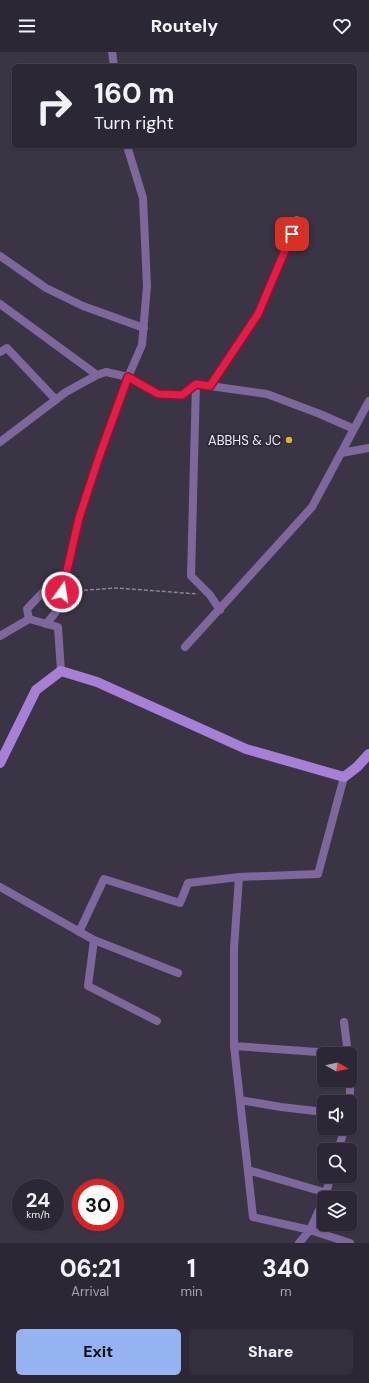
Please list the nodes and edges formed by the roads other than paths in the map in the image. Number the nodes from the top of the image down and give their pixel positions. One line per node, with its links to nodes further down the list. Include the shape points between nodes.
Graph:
1 (112, 52): 2 (street)
2 (114, 64)
3 (128, 148): 7 (street, via 143,198 147,286)
4 (297, 220): 12 (street, via 258,314)
5 (0, 256): 7 (street, via 46,288 84,306)
6 (0, 304): 9 (street)
7 (144, 328): 10 (street, via 142,345)
8 (0, 352): 13 (street, via 7,348)
9 (97, 375): 10 (street, via 106,372); 13 (street)
10 (128, 377): 11 (street, via 158,394 182,395); 19 (street, via 79,518)
11 (196, 384): 12 (street); 20 (street, via 191,576 210,595)
12 (210, 386): 15 (street, via 267,394)
13 (56, 400): 16 (street)
14 (369, 401): 15 (street)
15 (354, 429): 18 (street)
16 (0, 442)
17 (369, 448): 18 (street)
18 (341, 453): 20 (street, via 312,507)
19 (62, 592): 21 (street, via 42,593 27,608); 22 (street, via 56,612)
20 (220, 610): 24 (street)
21 (29, 619): 22 (street); 23 (street)
22 (46, 624): 25 (street, via 58,627)
23 (0, 636)
24 (185, 647)
25 (61, 671): 27 (main road, via 36,690); 28 (main road, via 97,682 246,749)
26 (369, 754): 28 (main road)
27 (0, 763)
28 (344, 777): 29 (street, via 318,874)
29 (239, 877): 31 (street, via 188,883 180,903 104,879); 36 (street, via 234,948)
30 (0, 887): 31 (street)
31 (79, 932): 32 (street)
32 (94, 940): 33 (street); 34 (street, via 88,986)
33 (178, 973)
34 (157, 1021)
35 (344, 1022): 37 (street)
36 (234, 1046): 38 (street); 39 (street)
37 (346, 1047)
38 (317, 1052)
39 (240, 1100): 40 (street); 41 (street)
40 (317, 1111)
41 (248, 1170): 42 (street); 44 (street, via 253,1217)
42 (317, 1193)
43 (317, 1214): 44 (street)
44 (310, 1230): 45 (street); 46 (street)
45 (299, 1243)
46 (350, 1243)

